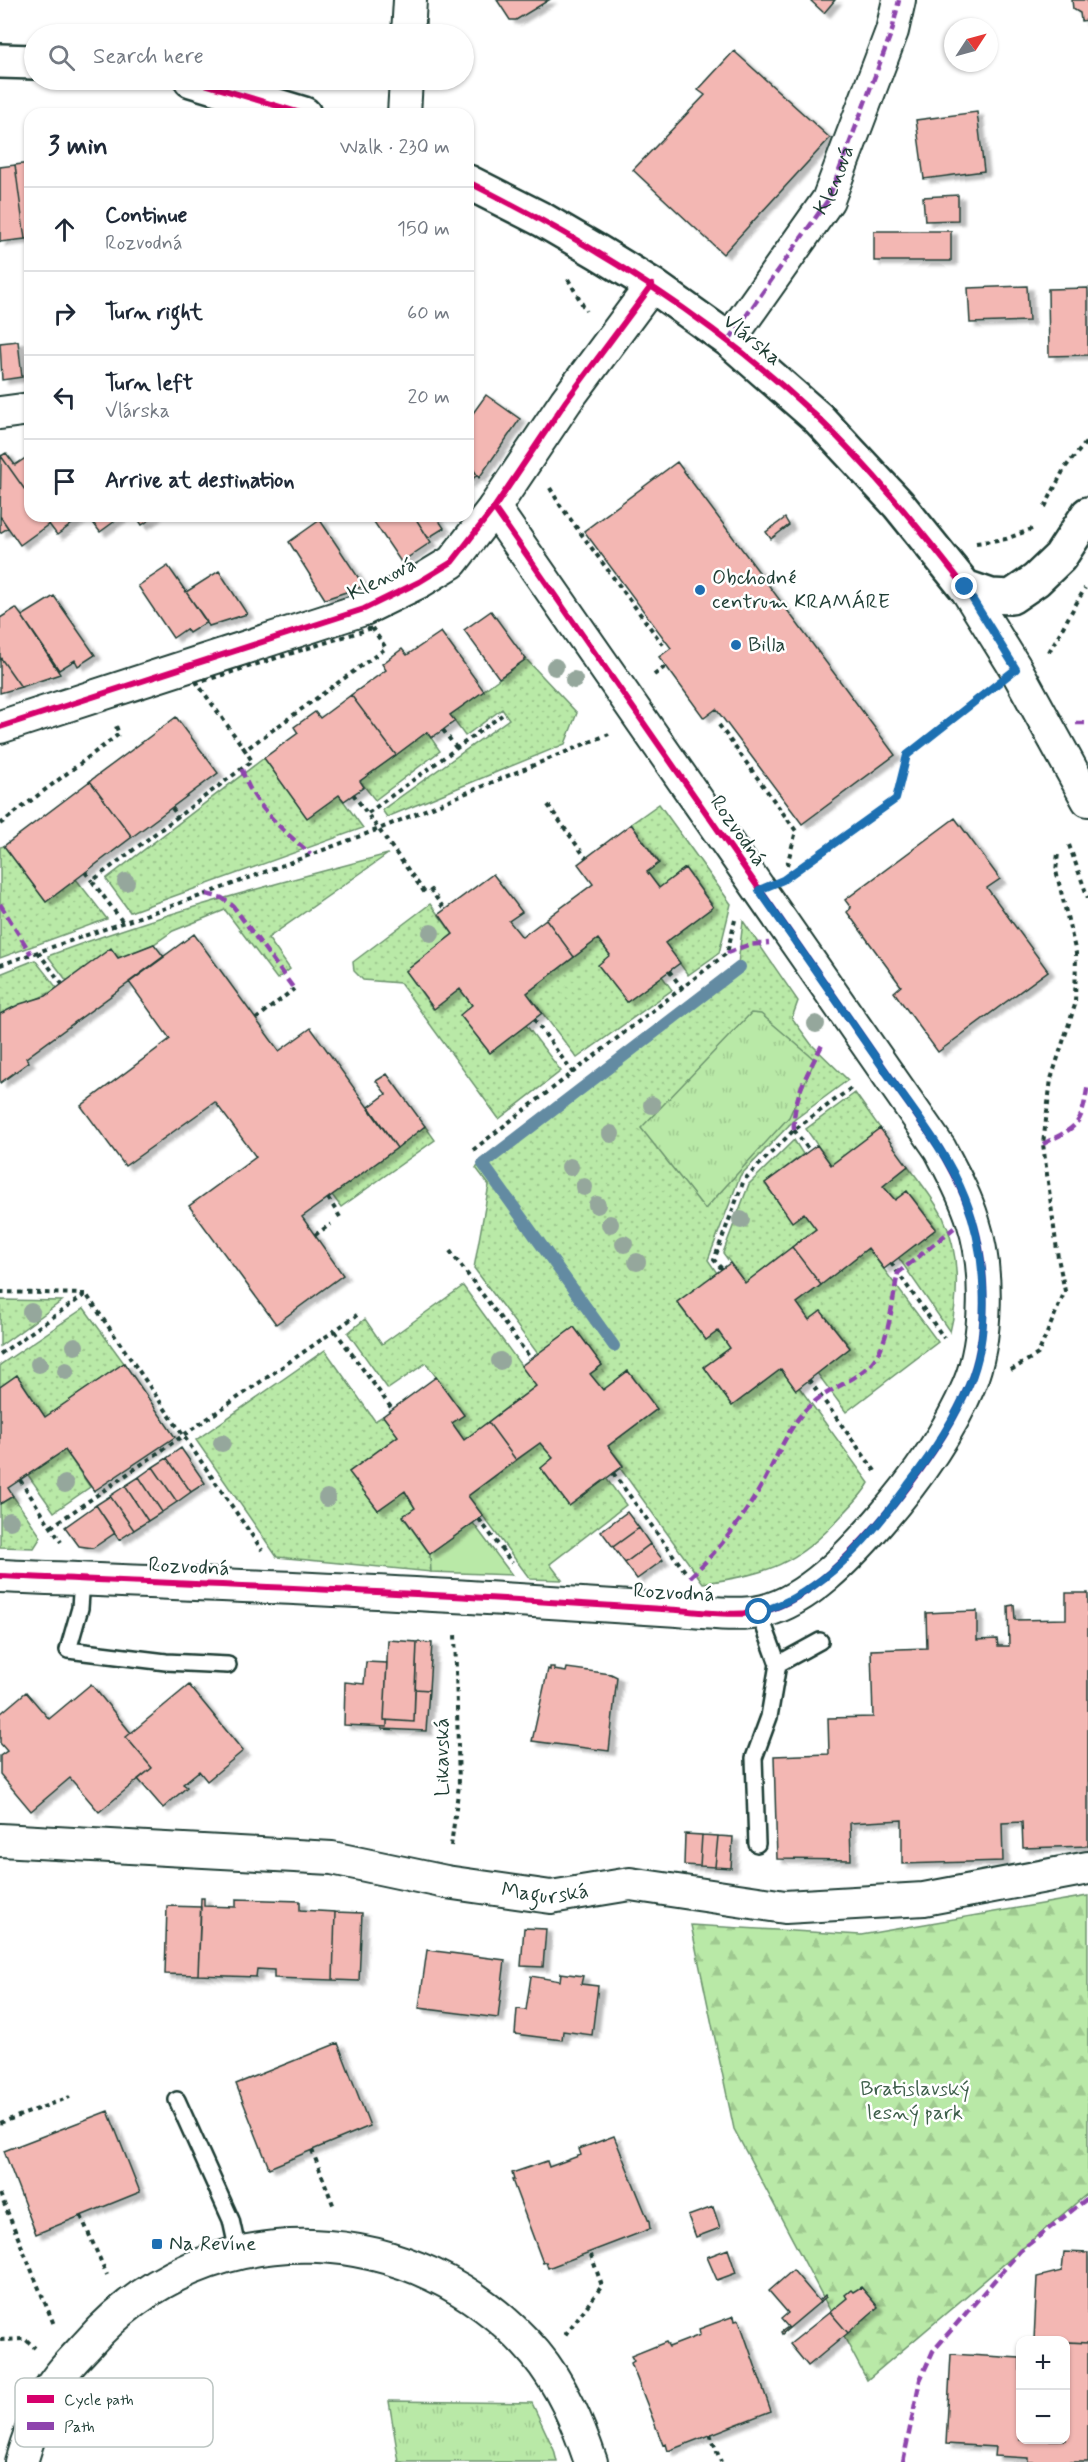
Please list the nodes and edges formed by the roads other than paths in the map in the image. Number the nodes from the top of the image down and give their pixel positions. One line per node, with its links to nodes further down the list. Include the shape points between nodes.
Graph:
1 (410, 0): 3 (street)
2 (899, 0): 12 (street, Klenová, via 892,31 828,200)
3 (409, 24)
4 (0, 61): 5 (street)
5 (24, 62)
6 (222, 90): 8 (street)
7 (405, 90): 9 (street)
8 (279, 108)
9 (404, 108)
10 (474, 185): 11 (street, Vlárska, via 543,220)
11 (652, 285): 12 (street, Vlárska); 15 (street, Klenová, via 566,401)
12 (729, 340): 17 (street, Vlárska, via 818,418 898,504)
13 (24, 410): 14 (street)
14 (0, 412)
15 (494, 508): 18 (street, Klenová, via 452,562 364,609); 22 (street, Rozvodná, via 940,1149 965,1197 981,1250 984,1281 980,1338 970,1383 933,1450 897,1500 846,1557 807,1590 781,1606)
16 (1088, 514): 17 (street, via 1060,558 1011,597 991,596)
17 (965, 587): 19 (street, Vlárska, via 1016,669)
18 (0, 727)
19 (1088, 800)
20 (0, 1576): 21 (street, Rozvodná)
21 (82, 1579): 22 (street, Rozvodná); 25 (lane, via 80,1608 68,1650)
22 (759, 1612): 24 (lane)
23 (820, 1641): 24 (lane)
24 (778, 1664): 27 (lane, via 769,1717 754,1758)
25 (228, 1665)
26 (0, 1840): 28 (street, Magurská, via 332,1858 446,1882 551,1897 630,1884 785,1906 924,1899)
27 (757, 1844)
28 (1088, 1868)
29 (177, 2100): 30 (lane, via 231,2220)
30 (238, 2252): 31 (street, via 198,2266 124,2307); 34 (street, via 299,2245 372,2253 423,2269 482,2302 536,2354 561,2391)
31 (60, 2378)
32 (25, 2447): 33 (street)
33 (21, 2462)
34 (591, 2462)

